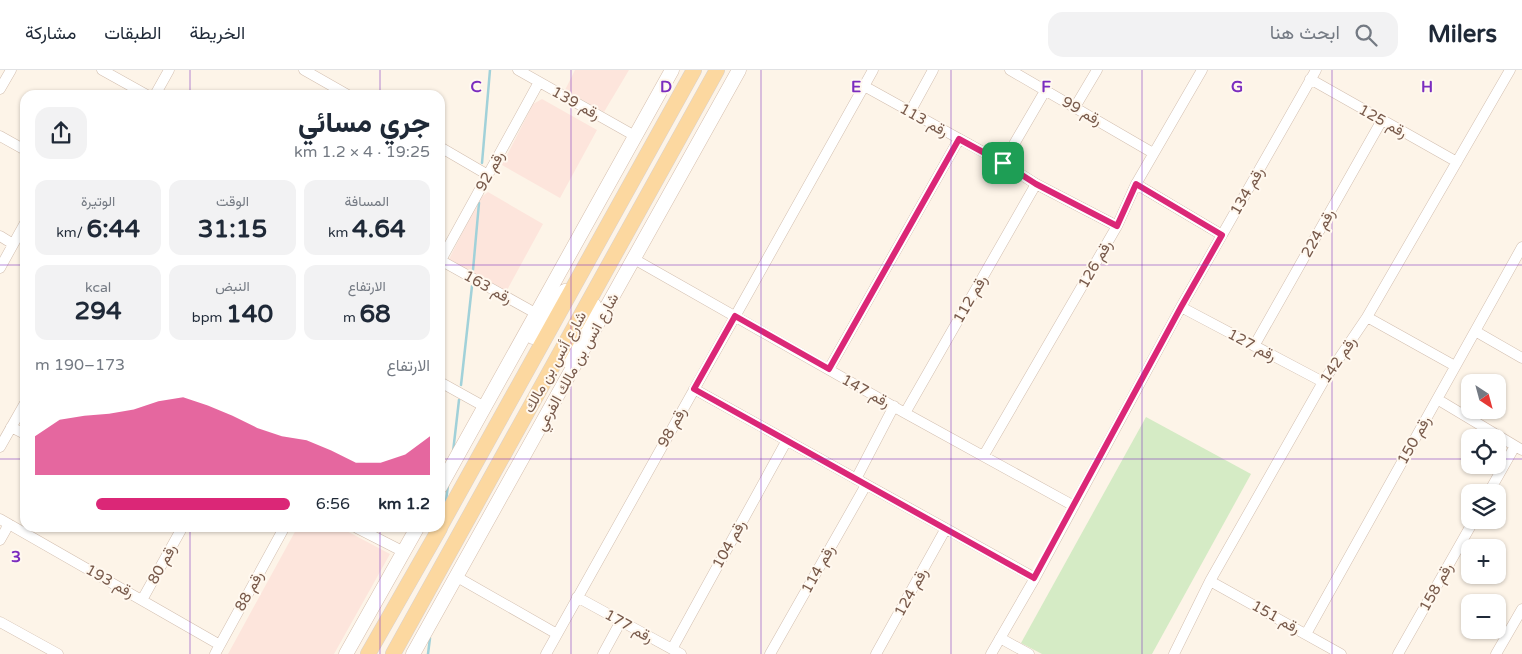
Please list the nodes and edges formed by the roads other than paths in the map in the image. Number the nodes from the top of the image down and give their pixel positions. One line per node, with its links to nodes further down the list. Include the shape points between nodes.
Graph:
1 (11, 70): 20 (street)
2 (102, 70): 21 (street)
3 (169, 70): 22 (street)
4 (304, 70): 23 (street)
5 (518, 70): 18 (street, رقم 139)
6 (672, 70): 29 (street)
7 (694, 70): 42 (main road, شارع أنس بن مالك)
8 (717, 70): 40 (main road, شارع أنس بن مالك)
9 (739, 70): 48 (street, شارع انس بن مالك الفرعي)
10 (873, 70): 19 (street, رقم 98)
11 (933, 70): 26 (street)
12 (1010, 70): 24 (street, رقم 99)
13 (1097, 70): 25 (street)
14 (1202, 70): 33 (street, رقم 126)
15 (1316, 70): 17 (street, رقم 134)
16 (1510, 70): 34 (street, رقم 142)
17 (1310, 80): 27 (street, رقم 125); 43 (street, رقم 134)
18 (539, 82): 29 (street, رقم 139); 36 (street, رقم 92)
19 (864, 86): 26 (street, رقم 113); 53 (street, رقم 98)
20 (0, 89)
21 (138, 90)
22 (158, 90)
23 (339, 90)
24 (1045, 91): 25 (street, رقم 99); 35 (street)
25 (1075, 107): 33 (street, رقم 99)
26 (910, 112): 30 (street, رقم 113)
27 (1382, 120): 34 (street, رقم 125); 56 (street, رقم 224)
28 (0, 136): 31 (street)
29 (635, 136): 52 (street)
30 (959, 139): 35 (street, رقم 113); 59 (street)
31 (20, 147)
32 (445, 150): 36 (street)
33 (1153, 153): 38 (street, رقم 126)
34 (1456, 162): 54 (street, رقم 142)
35 (1003, 163): 37 (street, رقم 113)
36 (488, 175): 47 (street, رقم 92)
37 (1036, 184): 39 (street, رقم 113); 67 (street, رقم 112)
38 (1136, 184): 39 (street, رقم 126); 43 (street)
39 (1117, 226): 73 (street, رقم 126)
40 (627, 232): 74 (street); 109 (main road, شارع أنس بن مالك)
41 (20, 233): 45 (street)
42 (603, 234): 65 (street); 80 (main road, شارع أنس بن مالك)
43 (1222, 235): 51 (street, رقم 134)
44 (0, 236): 45 (street)
45 (14, 244): 50 (street)
46 (1522, 247): 55 (street, رقم 150)
47 (445, 251)
48 (634, 258): 53 (street, رقم 147); 74 (street, شارع انس بن مالك الفرعي)
49 (445, 263): 52 (street, رقم 163)
50 (0, 268)
51 (1181, 307): 56 (street, رقم 127); 79 (street, رقم 134)
52 (537, 314): 65 (street)
53 (735, 316): 59 (street, رقم 147); 62 (street, رقم 98)
54 (1367, 317): 58 (street); 60 (street, رقم 142)
55 (1475, 331): 57 (street); 58 (street, رقم 150)
56 (1254, 346): 60 (street, رقم 127)
57 (1522, 358)
58 (1455, 366): 63 (street, رقم 150)
59 (829, 369): 64 (street, رقم 147)
60 (1323, 382): 95 (street, رقم 142)
61 (445, 385): 65 (street)
62 (694, 389): 70 (street); 96 (street, رقم 98)
63 (1437, 400): 72 (street); 102 (street, رقم 150)
64 (894, 406): 67 (street, رقم 147); 76 (street)
65 (485, 407): 75 (street)
66 (20, 412): 68 (street)
67 (905, 413): 73 (street, رقم 147)
68 (11, 427): 69 (street); 71 (street)
69 (20, 432)
70 (786, 440): 76 (street); 105 (street, رقم 104)
71 (0, 447)
72 (1519, 448): 77 (street)
73 (984, 456): 79 (street, رقم 147)
74 (521, 464): 93 (street, شارع انس بن مالك الفرعي)
75 (445, 478)
76 (856, 479): 78 (street)
77 (1494, 484)
78 (866, 485): 83 (street); 113 (street, رقم 114)
79 (1074, 506): 94 (street, رقم 134)
80 (445, 518)
81 (4, 522): 84 (street, رقم 193); 91 (street)
82 (1469, 529): 119 (street, رقم 158)
83 (945, 530): 94 (street); 114 (street, رقم 124)
84 (20, 531)
85 (22, 532): 97 (street, رقم 193)
86 (180, 532): 97 (street, رقم 80)
87 (282, 532): 104 (street, رقم 88)
88 (365, 532): 92 (street)
89 (416, 532): 92 (street)
90 (437, 532): 108 (main road, شارع أنس بن مالك)
91 (0, 540)
92 (404, 552): 107 (street)
93 (457, 577): 101 (street); 110 (street, شارع انس بن مالك الفرعي)
94 (1034, 578): 103 (street, رقم 134)
95 (1210, 581): 102 (street, رقم 151); 117 (street, رقم 142)
96 (577, 597): 99 (street, رقم 177); 101 (street, رقم 98)
97 (142, 600): 104 (street, رقم 193)
98 (1522, 608): 120 (street)
99 (621, 621): 105 (street, رقم 177); 112 (street)
100 (1, 625): 106 (street)
101 (557, 634): 111 (street, رقم 98)
102 (1306, 634): 118 (street, رقم 151)
103 (1000, 638): 115 (street, رقم 134); 116 (street)
104 (218, 649)
105 (676, 652)
106 (58, 654)
107 (346, 654)
108 (368, 654)
109 (393, 654)
110 (413, 654)
111 (546, 654)
112 (604, 654)
113 (770, 654)
114 (876, 654)
115 (991, 654)
116 (1029, 654)
117 (1174, 654)
118 (1341, 654)
119 (1398, 654)
120 (1496, 654)

